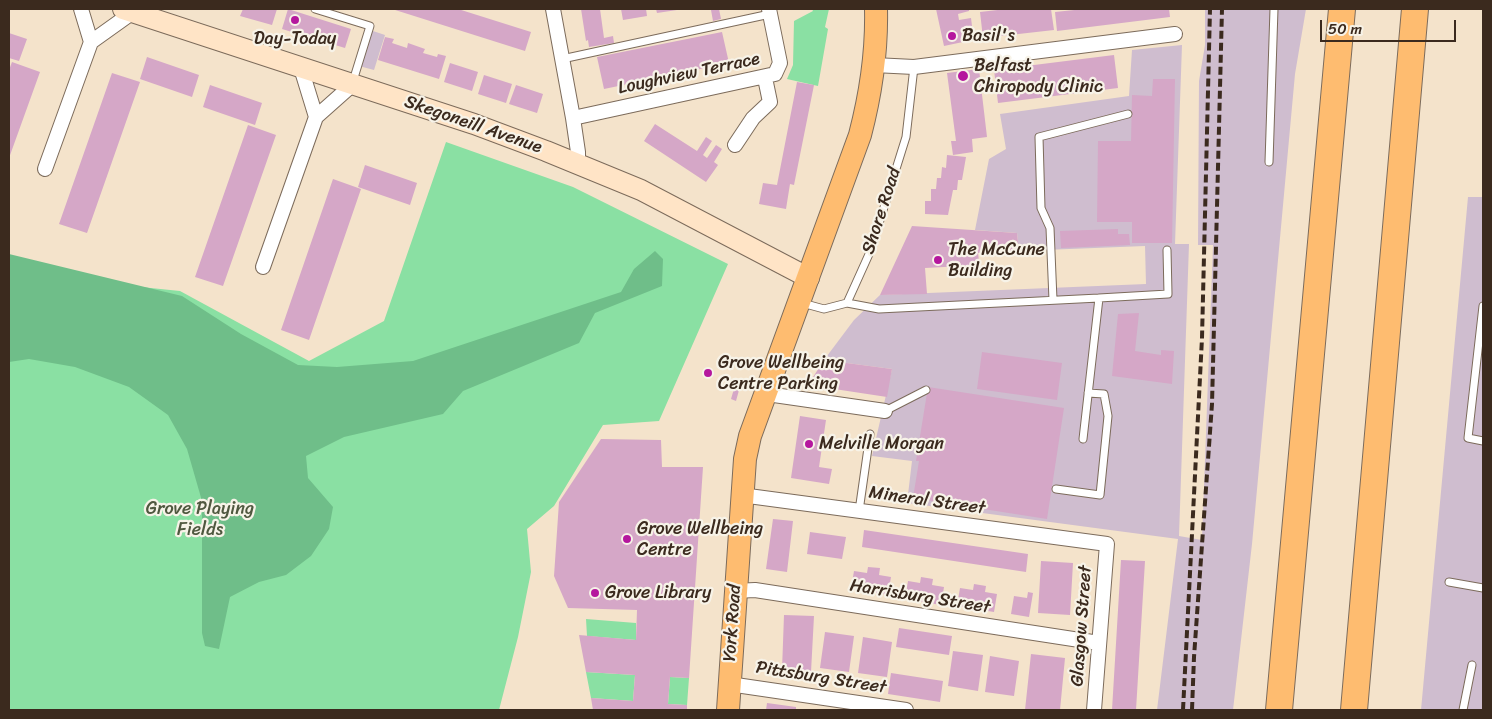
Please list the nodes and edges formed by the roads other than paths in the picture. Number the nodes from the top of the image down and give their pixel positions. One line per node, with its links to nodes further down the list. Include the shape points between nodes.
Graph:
1 (81, 9): 11 (street)
2 (315, 9): 17 (lane, via 370,26)
3 (551, 9): 12 (street)
4 (876, 9): 13 (main road)
5 (1274, 9): 22 (lane)
6 (1342, 9): 53 (highway)
7 (1415, 9): 54 (highway)
8 (128, 10): 11 (street); 15 (street, Skegoneill Avenue)
9 (770, 12): 12 (lane); 16 (street, Loughview Terrace, via 780,63 775,74)
10 (1175, 34): 14 (street)
11 (91, 42): 24 (street)
12 (562, 59): 20 (street)
13 (874, 65): 14 (street); 27 (main road, via 860,135)
14 (914, 67): 31 (lane, Shore Road, via 906,137 870,252)
15 (301, 68): 17 (street, Skegoneill Avenue); 19 (street)
16 (765, 78): 20 (street, Loughview Terrace); 21 (street, via 770,102 754,118)
17 (352, 84): 19 (street); 23 (street, Skegoneill Avenue)
18 (1128, 114): 29 (lane, via 1039,137 1041,208 1050,228)
19 (316, 117): 26 (street)
20 (573, 118): 23 (street)
21 (736, 145)
22 (1269, 162)
23 (578, 163): 27 (street, Skegoneill Avenue, via 641,190)
24 (46, 170)
25 (1167, 250): 28 (lane, via 1168,294)
26 (263, 266)
27 (809, 278): 30 (main road, York Road)
28 (1099, 298): 29 (lane); 34 (lane)
29 (1053, 300): 31 (lane, via 879,309)
30 (800, 302): 31 (lane, via 824,309); 35 (main road, York Road)
31 (847, 303)
32 (1483, 306): 39 (lane, via 1468,438)
33 (926, 390): 36 (lane)
34 (1088, 392): 38 (lane); 40 (lane, via 1104,394 1108,416 1100,494)
35 (767, 394): 36 (street); 41 (main road, York Road, via 747,448)
36 (885, 411)
37 (870, 434): 42 (lane)
38 (1083, 438)
39 (1483, 440)
40 (1056, 489)
41 (742, 494): 42 (street, Mineral Street); 46 (main road, York Road)
42 (859, 511): 43 (street, Mineral Street)
43 (1107, 544): 47 (street, Glasgow Street)
44 (1449, 582): 45 (lane)
45 (1483, 588)
46 (735, 591): 47 (street, Harrisburg Street, via 754,590); 49 (main road, York Road)
47 (1099, 643): 52 (street, Glasgow Street)
48 (1472, 665): 55 (lane)
49 (729, 684): 50 (main road, York Road); 51 (street, Pittsburg Street)
50 (728, 710)
51 (906, 710)
52 (1094, 710)
53 (1279, 710)
54 (1354, 710)
55 (1463, 710)

